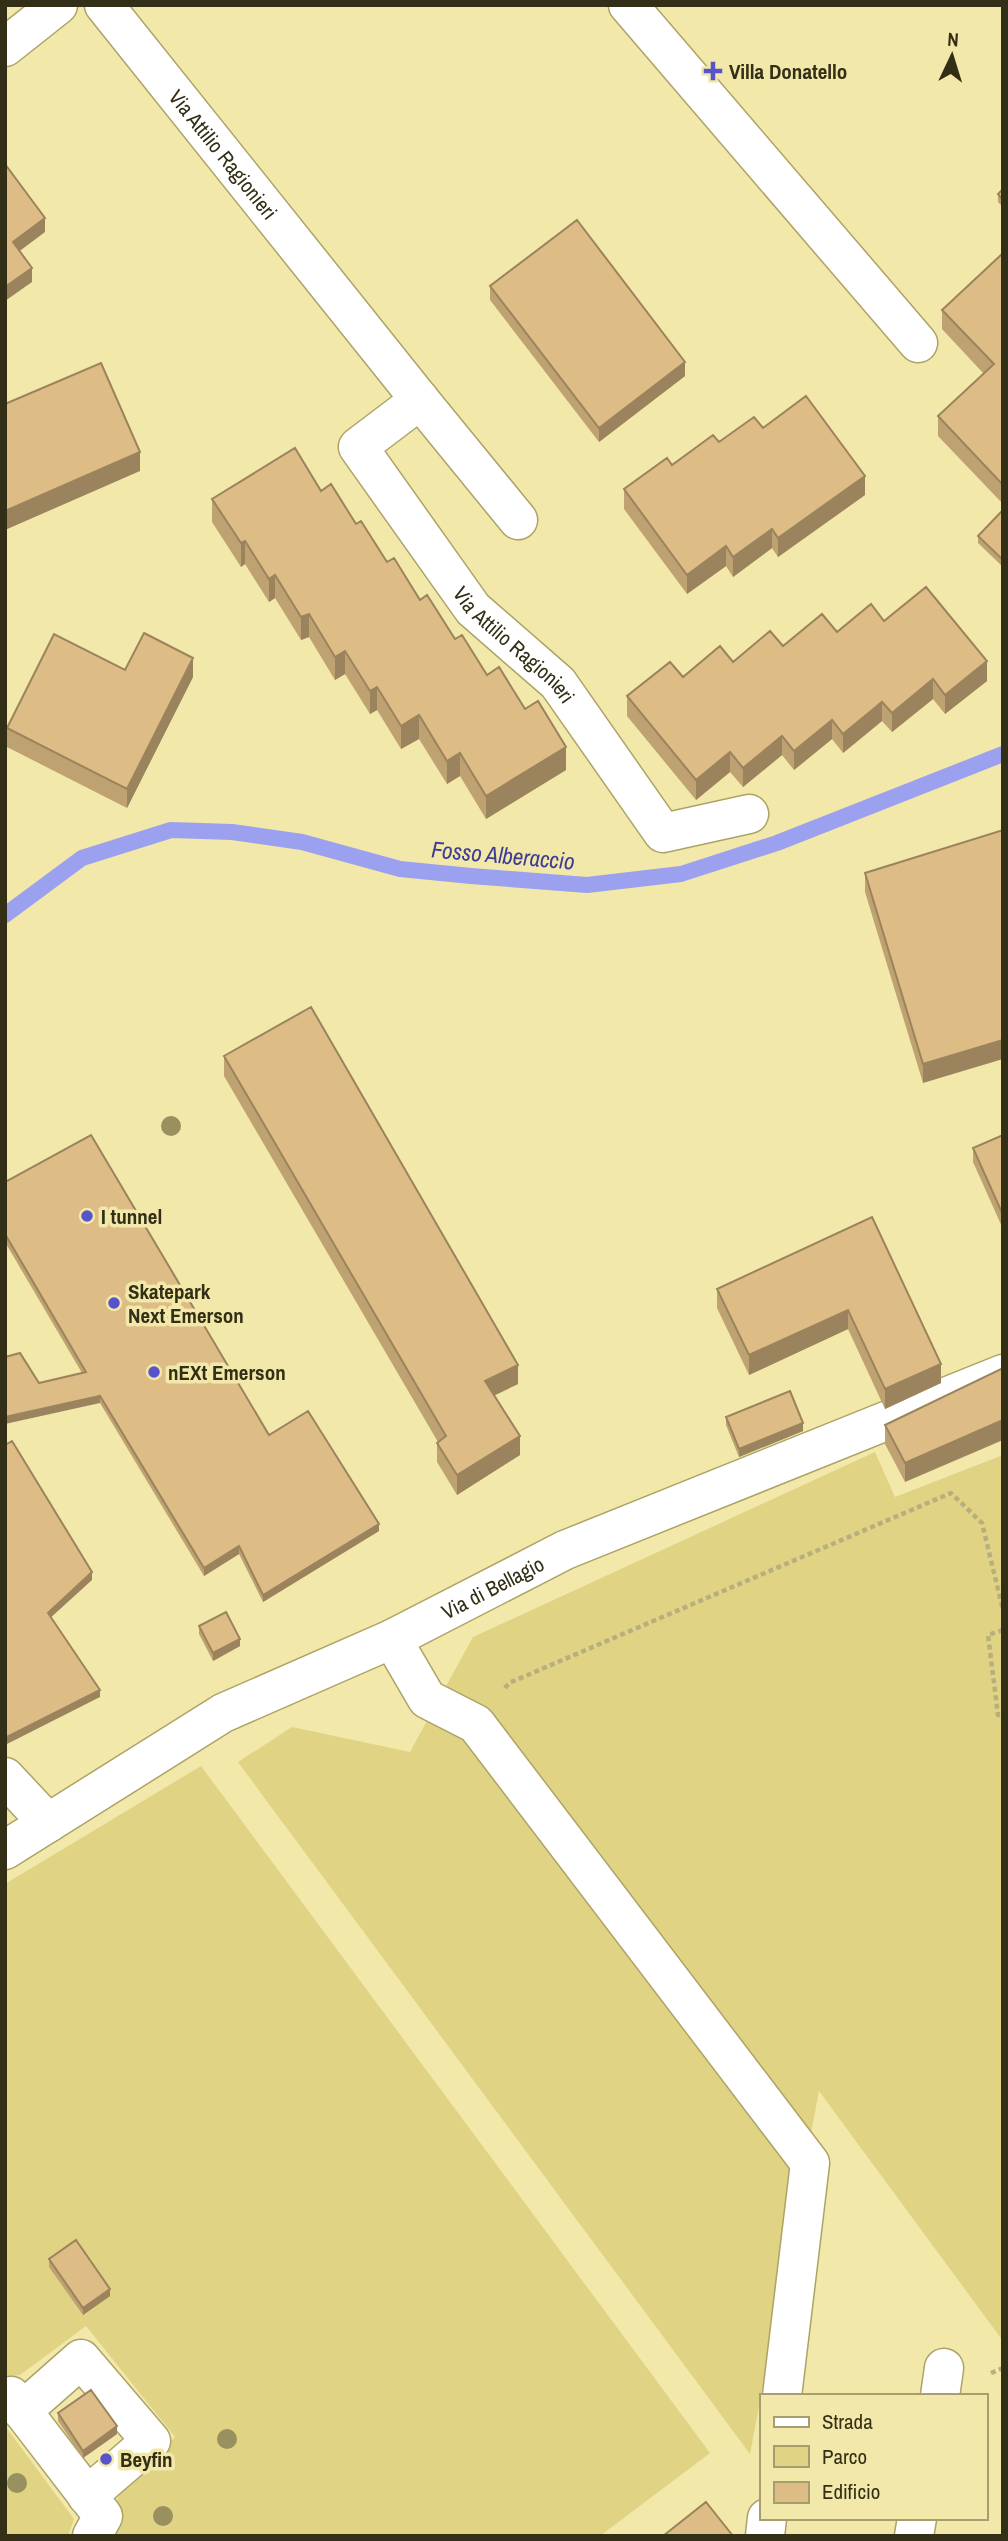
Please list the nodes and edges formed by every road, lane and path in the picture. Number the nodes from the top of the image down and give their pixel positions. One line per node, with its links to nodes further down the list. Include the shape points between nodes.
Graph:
1 (58, 5): 4 (street)
2 (104, 5): 6 (street, Via Attilio Ragionieri)
3 (628, 5): 5 (street)
4 (5, 47)
5 (918, 343)
6 (420, 400): 7 (street, Via Attilio Ragionieri); 8 (street, Via Attilio Ragionieri, via 358,447 473,609 558,683 663,833)
7 (518, 520)
8 (749, 814)
9 (1003, 1374): 12 (street, Via di Bellagio, via 565,1550)
10 (1003, 1610): 14 (path, via 982,1523 951,1493 509,1683)
11 (1003, 1630): 13 (path, via 988,1635 998,1715)
12 (392, 1639): 14 (street, via 428,1699); 16 (street, Via di Bellagio, via 223,1713)
13 (1003, 1716)
14 (476, 1724): 18 (street, via 810,2163)
15 (5, 1777): 16 (street)
16 (48, 1823): 17 (street, Via di Bellagio)
17 (5, 1850)
18 (782, 2394)
19 (14, 2404): 20 (street); 20 (street, via 81,2359 151,2441)
20 (87, 2496): 21 (street, via 103,2516)
21 (92, 2536)

